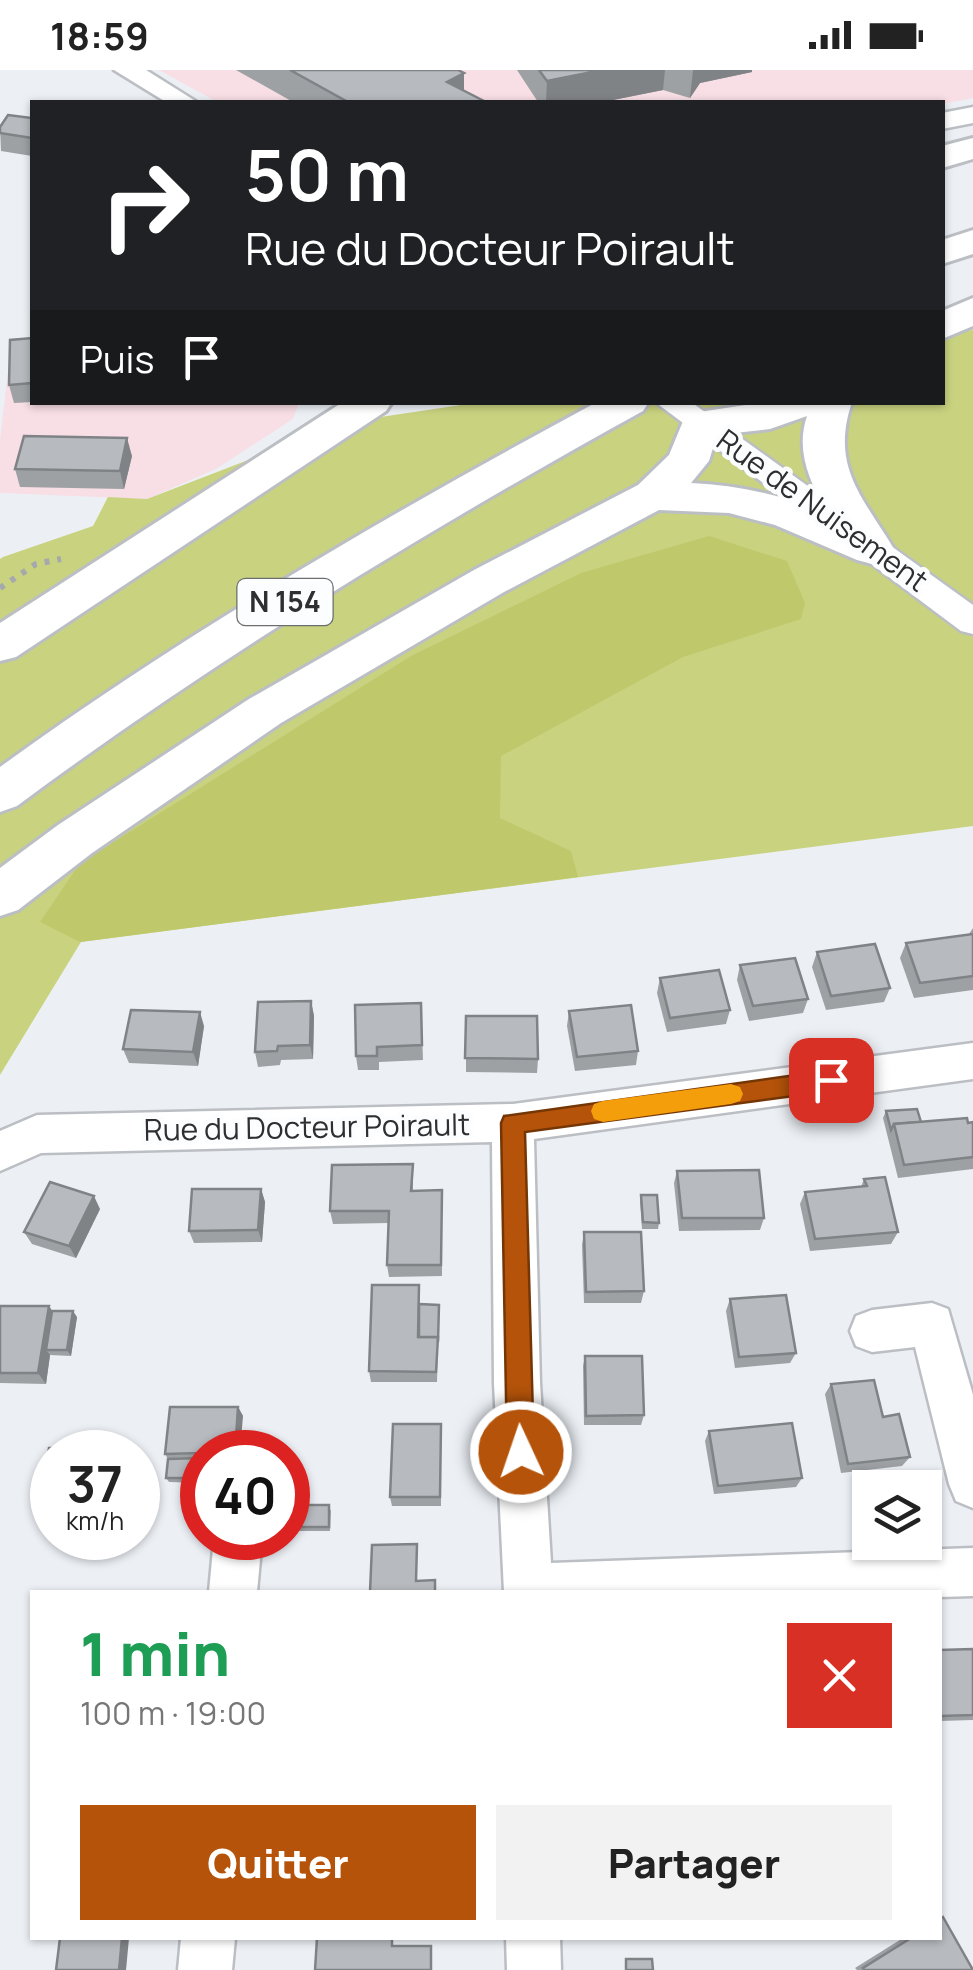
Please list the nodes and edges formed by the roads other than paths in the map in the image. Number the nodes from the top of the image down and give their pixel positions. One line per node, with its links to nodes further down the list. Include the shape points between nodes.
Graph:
1 (127, 70): 2 (street)
2 (180, 100)
3 (973, 114): 4 (street)
4 (945, 120)
5 (973, 148): 6 (main road)
6 (945, 157)
7 (973, 230): 8 (main road)
8 (945, 241)
9 (973, 241): 10 (main road)
10 (945, 252)
11 (973, 310): 12 (main road)
12 (945, 325)
13 (367, 405): 22 (main road)
14 (620, 405): 18 (main road, N 154)
15 (796, 405): 17 (main road, via 770,416)
16 (831, 405): 20 (main road, via 820,434 823,467)
17 (685, 413): 19 (main road, via 688,461); 20 (street, Rue de Nuisement)
18 (586, 417): 23 (main road, N 154, via 386,524 226,621); 24 (main road, N 154, via 206,650)
19 (653, 495): 20 (main road, via 729,499 787,513); 25 (main road, via 264,711)
20 (872, 549): 21 (street, Rue de Nuisement)
21 (973, 622)
22 (0, 645)
23 (0, 776)
24 (0, 793)
25 (0, 896)
26 (973, 1062): 27 (street, Rue du Docteur Poirault)
27 (512, 1123): 28 (street, Rue du Docteur Poirault, via 37,1134); 34 (street)
28 (0, 1152)
29 (872, 1331): 30 (street, via 932,1324)
30 (973, 1484)
31 (236, 1560): 33 (street)
32 (973, 1572): 34 (street)
33 (234, 1590)
34 (528, 1590)
35 (208, 1940): 37 (street)
36 (533, 1940): 38 (street)
37 (205, 1970)
38 (534, 1970)

